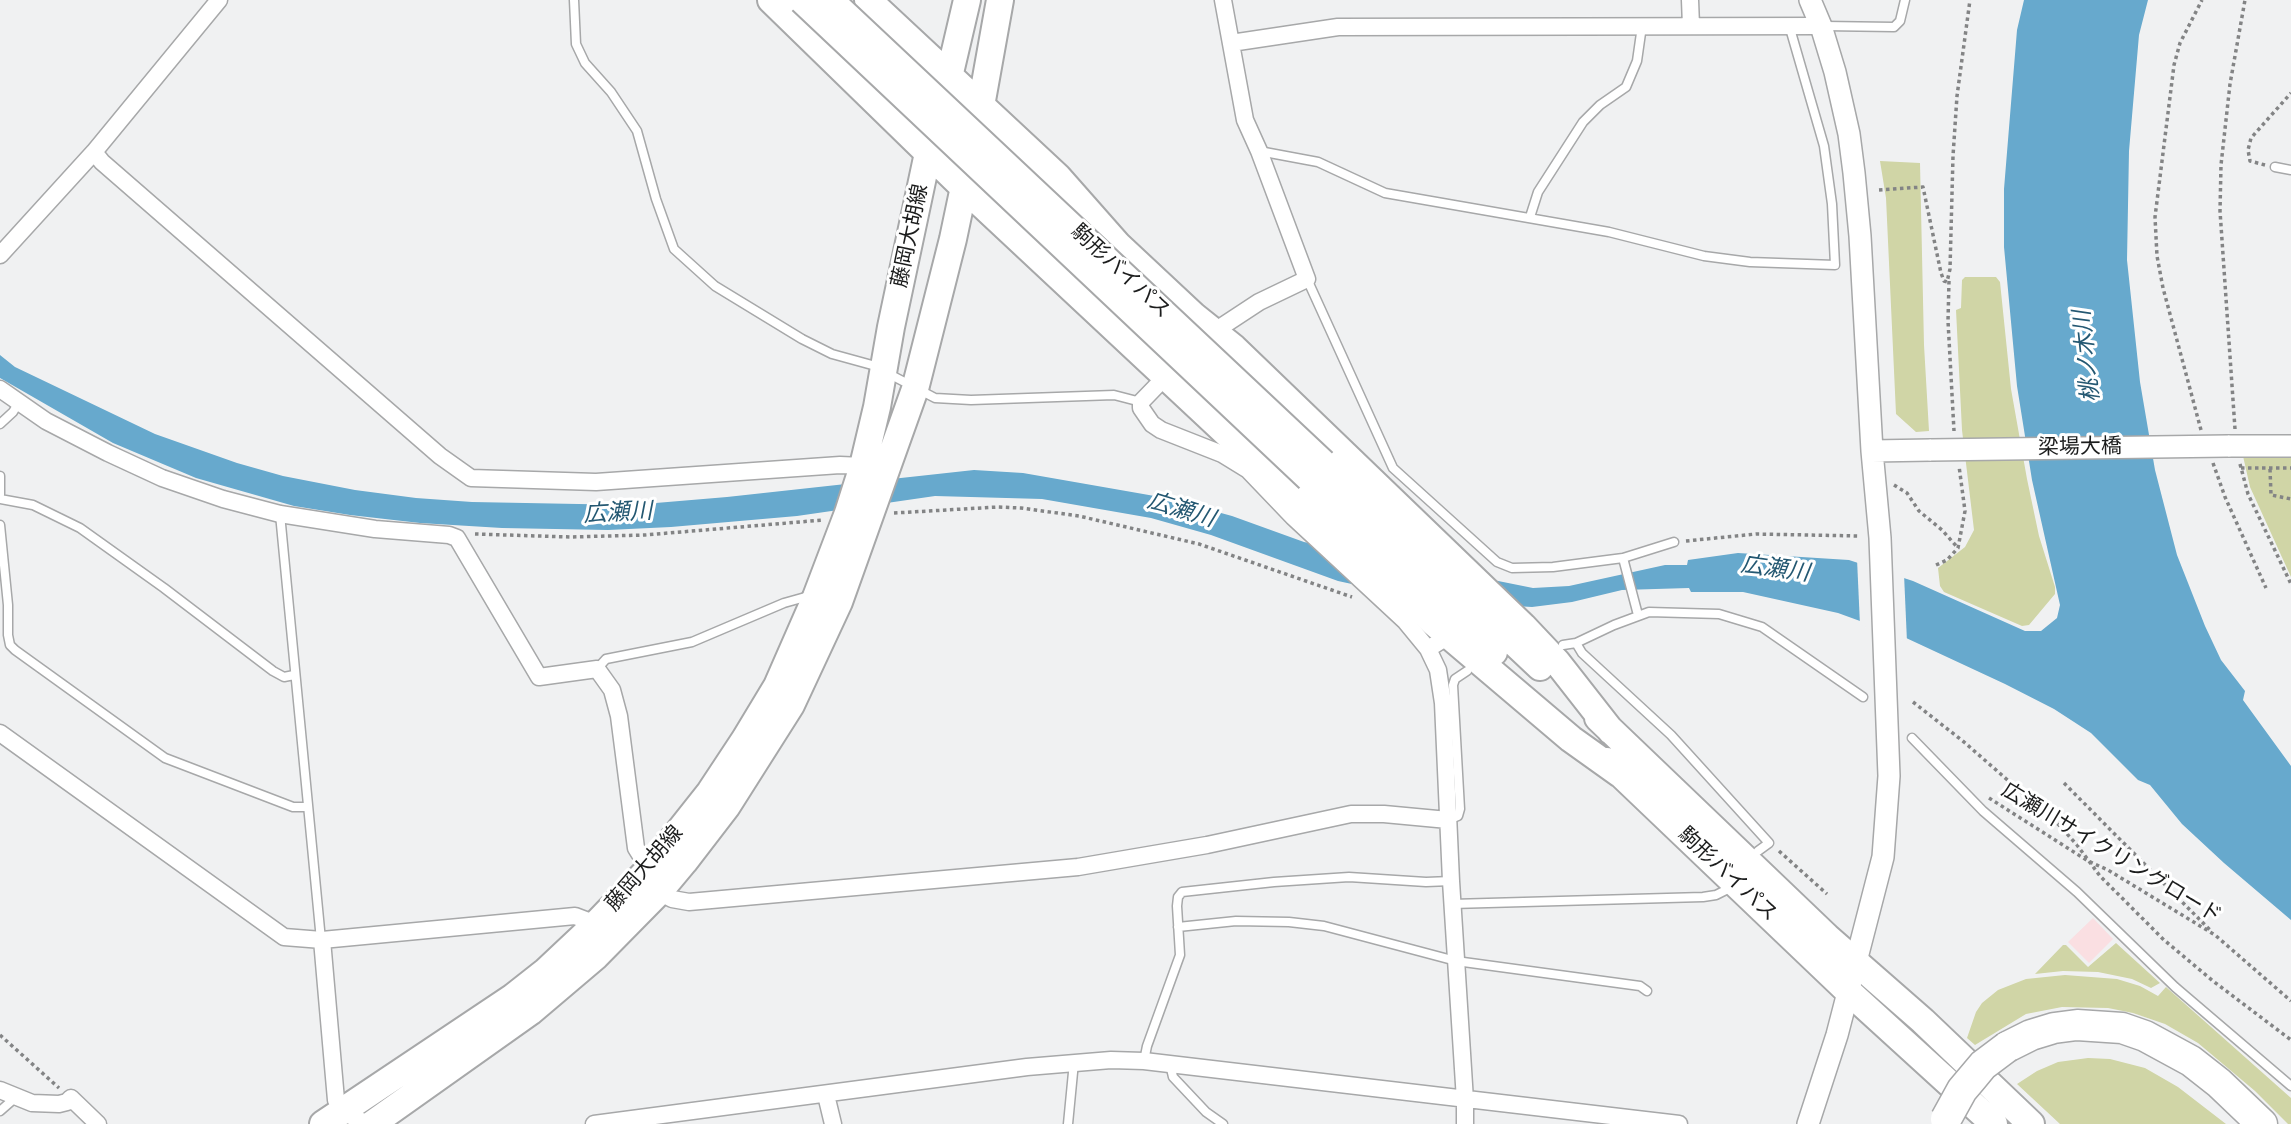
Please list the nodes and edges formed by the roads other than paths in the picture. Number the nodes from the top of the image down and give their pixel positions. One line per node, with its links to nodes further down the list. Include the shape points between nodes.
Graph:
1 (219, 0): 21 (street)
2 (574, 0): 32 (lane, via 576,44 585,63 637,131 674,249 715,286 802,339)
3 (771, 0): 22 (main road)
4 (802, 0): 42 (main road, 駒形バイパス, bridge)
5 (830, 0): 42 (main road, 駒形バイパス, bridge)
6 (868, 0): 18 (main road)
7 (967, 0): 18 (main road, 藤岡大胡線)
8 (1000, 0): 19 (main road, 藤岡大胡線)
9 (1223, 0): 17 (street)
10 (1690, 0): 15 (street)
11 (1810, 0): 16 (street)
12 (1905, 0): 16 (lane, via 1894,27)
13 (1790, 25): 15 (street); 16 (street); 26 (lane, via 1824,146 1835,265 1704,256)
14 (1642, 26): 15 (street); 17 (street, via 1338,27); 26 (lane, via 1637,61 1626,87 1583,121 1538,192)
15 (1691, 26)
16 (1821, 26): 40 (street, via 1849,134 1854,173)
17 (1231, 43): 20 (street, via 1245,120)
18 (949, 77): 19 (main road); 22 (main road, 藤岡大胡線)
19 (981, 106): 25 (main road, 藤岡大胡線); 31 (main road, via 1058,177 1118,245)
20 (1259, 151): 26 (lane, via 1318,162 1385,193); 30 (street)
21 (94, 152): 29 (street); 41 (street, via 440,456 471,478 596,482 840,465)
22 (928, 153): 25 (main road); 32 (main road, 藤岡大胡線)
23 (2274, 167): 24 (lane)
24 (2291, 170)
25 (963, 187): 27 (main road); 28 (main road, 藤岡大胡線)
26 (1530, 216)
27 (1011, 231): 28 (main road, via 989,225 966,229); 33 (main road)
28 (953, 239): 35 (main road, 藤岡大胡線)
29 (0, 255)
30 (1307, 279): 31 (street, via 1259,302); 50 (lane, via 1393,468 1497,562 1533,568)
31 (1215, 332): 33 (street); 48 (main road)
32 (883, 371): 35 (lane); 41 (main road, 藤岡大胡線)
33 (1163, 376): 37 (street); 53 (main road)
34 (0, 389): 36 (street)
35 (915, 389): 37 (lane, via 945,399 1114,395); 41 (main road, 藤岡大胡線)
36 (19, 402): 38 (lane); 45 (street, via 46,421 162,478)
37 (1141, 402): 53 (street, via 1152,424 1161,430 1237,462 1259,480 1405,621)
38 (0, 424)
39 (2291, 446): 40 (street, 梁場大橋, bridge, via 2233,453)
40 (1872, 451): 74 (street, via 1870,537 1885,678 1889,776 1883,857)
41 (870, 470): 46 (main road)
42 (1316, 471): 48 (main road, 駒形バイパス); 53 (main road, 駒形バイパス, via 1377,541)
43 (0, 476): 44 (lane)
44 (0, 497): 58 (lane, via 33,505 80,528 273,671 284,677)
45 (280, 514): 56 (street, via 457,538 539,677); 58 (lane)
46 (860, 514): 51 (main road, 藤岡大胡線); 66 (main road, 藤岡大胡線, via 839,602 792,705 727,806)
47 (0, 525): 63 (lane, via 8,635 15,650 165,758 293,807)
48 (1420, 542): 60 (main road, 駒形バイパス, via 1496,628); 60 (main road, via 1523,626)
49 (1674, 542): 50 (lane)
50 (1624, 561): 52 (lane)
51 (816, 597): 56 (lane, via 806,595 692,642 606,659); 66 (main road, 藤岡大胡線, via 777,687)
52 (1638, 615): 54 (lane); 59 (lane, via 1719,614 1741,619 1776,636)
53 (1444, 632): 64 (street, via 1438,670); 76 (main road, 駒形バイパス, via 1620,774)
54 (1576, 643): 55 (lane); 65 (lane, via 1671,735 1769,843)
55 (1563, 645)
56 (597, 669): 66 (street, via 612,690 619,716 636,848)
57 (1466, 671): 64 (lane, via 1453,685 1460,809 1458,816)
58 (294, 675): 63 (lane)
59 (1863, 697)
60 (1611, 731): 74 (main road, 駒形バイパス)
61 (0, 733): 72 (street, via 284,937)
62 (1912, 738): 81 (lane, via 1983,811 2077,892 2175,988)
63 (308, 807): 72 (lane)
64 (1448, 820): 66 (street, via 1351,814 1091,866 688,902 672,899); 67 (street)
65 (1758, 851)
66 (654, 880): 70 (main road, 藤岡大胡線); 91 (main road, 藤岡大胡線, via 596,956 530,1012)
67 (1451, 881): 69 (street); 71 (lane, via 1349,877 1182,892)
68 (1726, 890): 69 (lane, via 1703,897)
69 (1452, 904): 73 (street)
70 (596, 923): 72 (street, via 575,916); 87 (main road, 藤岡大胡線, via 513,997)
71 (1178, 927): 73 (lane, via 1236,921 1324,926); 78 (lane, via 1180,955)
72 (321, 940): 87 (street, via 336,1100)
73 (1455, 961): 75 (lane, via 1640,986); 85 (street)
74 (1857, 963): 76 (street); 100 (main road, 駒形バイパス)
75 (1647, 991)
76 (1849, 992): 98 (street); 99 (main road, 駒形バイパス)
77 (2012, 1054): 88 (highway, via 2000,1074); 101 (highway, via 2082,1042 2124,1047 2172,1069); 102 (highway, via 2054,1028 2122,1028 2192,1061)
78 (1144, 1060): 79 (street); 80 (street)
79 (1074, 1062): 83 (street); 94 (lane)
80 (1170, 1063): 85 (street); 95 (lane, via 1173,1077)
81 (2291, 1086)
82 (0, 1090): 84 (street)
83 (826, 1095): 92 (street); 93 (street)
84 (16, 1097): 86 (lane); 90 (street, via 59,1104 71,1098)
85 (1465, 1100): 89 (street); 96 (street)
86 (0, 1111)
87 (333, 1118): 91 (street)
88 (1952, 1122)
89 (1656, 1123): 97 (street)
90 (98, 1124)
91 (370, 1124)
92 (594, 1124)
93 (833, 1124)
94 (1068, 1124)
95 (1223, 1124)
96 (1465, 1124)
97 (1679, 1124)
98 (1808, 1124)
99 (1994, 1124)
100 (2031, 1124)
101 (2239, 1124)
102 (2262, 1124)

